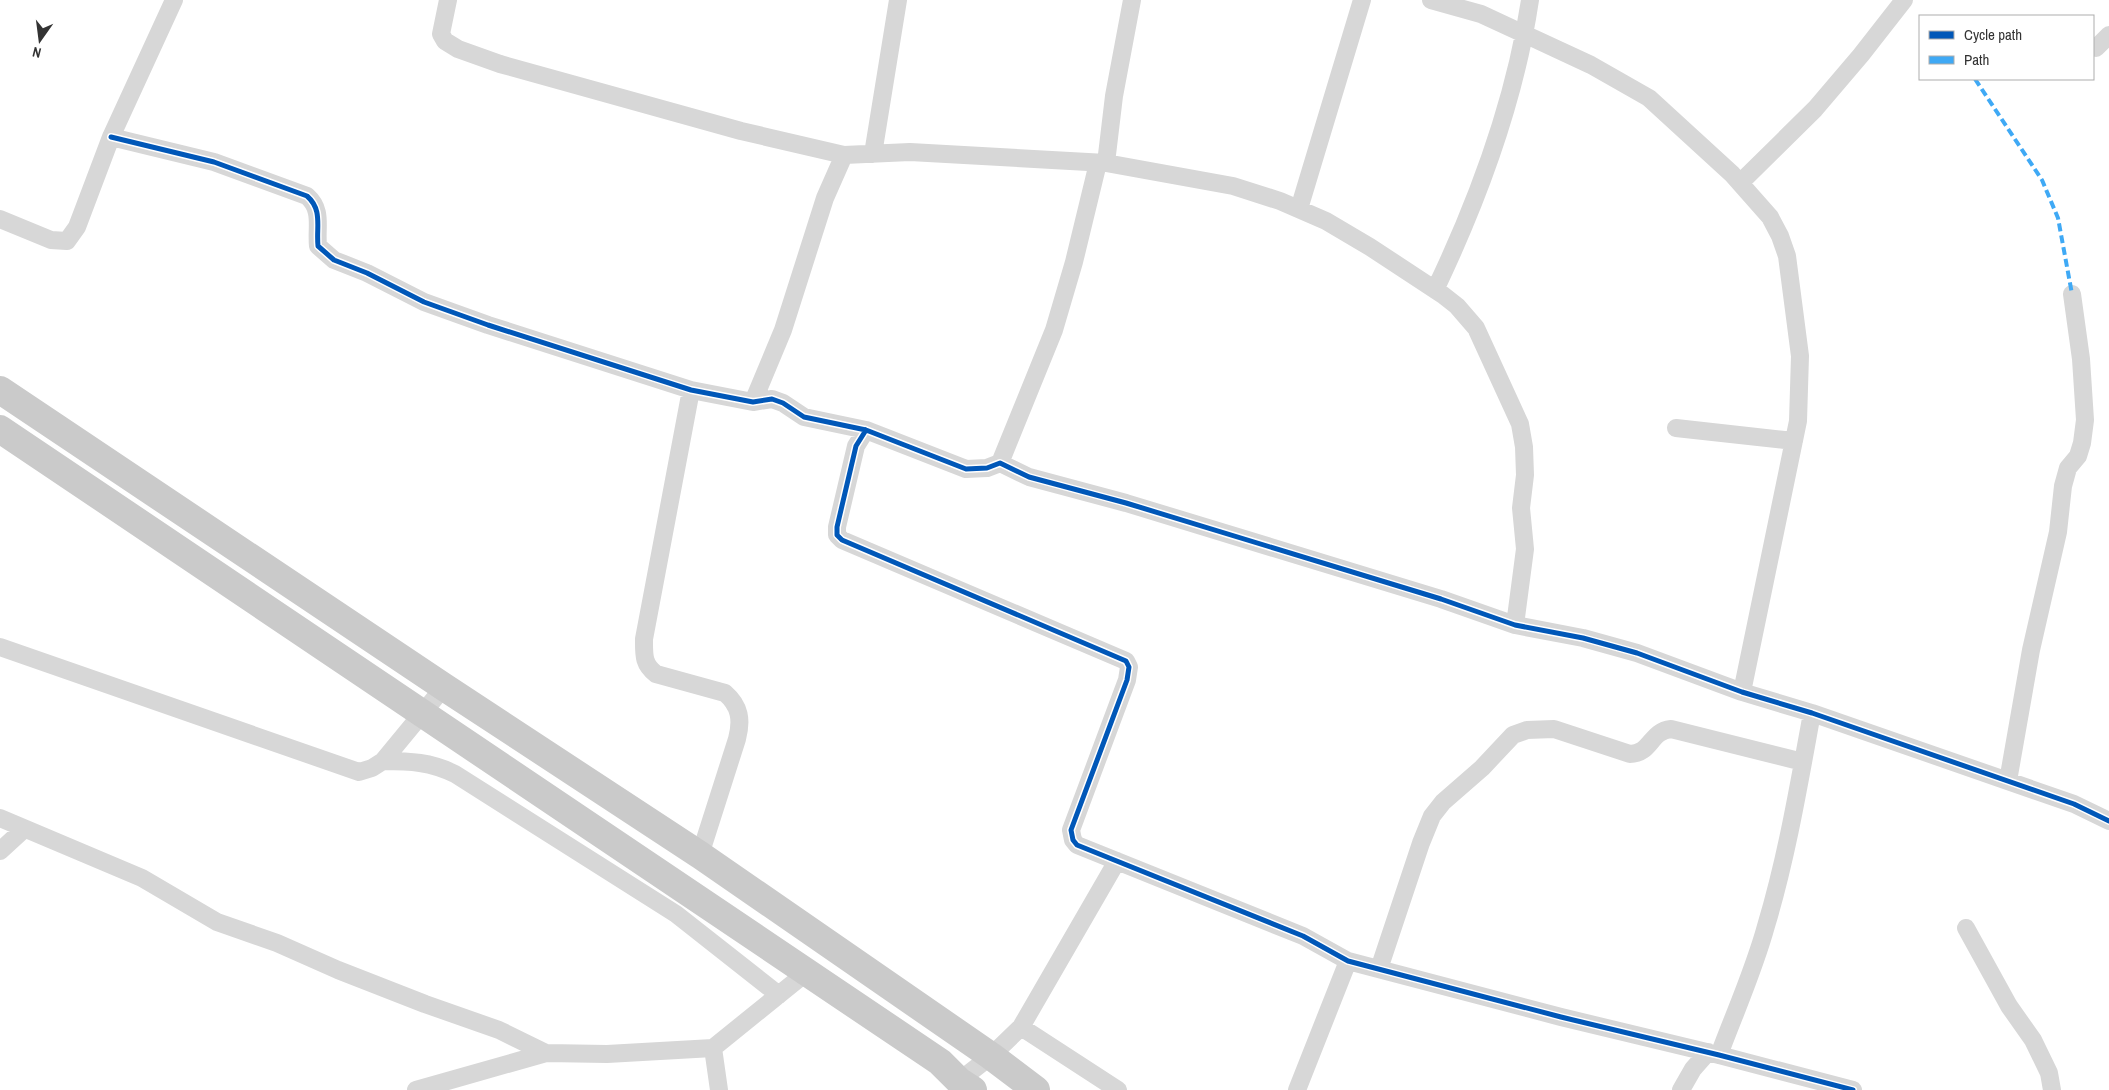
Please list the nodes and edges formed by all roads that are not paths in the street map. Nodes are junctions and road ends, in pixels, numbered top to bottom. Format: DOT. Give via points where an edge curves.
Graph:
graph roads {
  1 [pos="174,0"];
  2 [pos="448,0"];
  3 [pos="898,0"];
  4 [pos="1132,0"];
  5 [pos="1362,0"];
  6 [pos="1431,0"];
  7 [pos="1530,0"];
  8 [pos="1904,0"];
  9 [pos="1524,34"];
  10 [pos="2109,35"];
  11 [pos="2096,48"];
  12 [pos="111,137"];
  13 [pos="844,154"];
  14 [pos="873,154"];
  15 [pos="1102,163"];
  16 [pos="1740,183"];
  17 [pos="1299,209"];
  18 [pos="0,219"];
  19 [pos="1435,290"];
  20 [pos="2072,294"];
  21 [pos="0,390"];
  22 [pos="691,390"];
  23 [pos="753,402"];
  24 [pos="1676,428"];
  25 [pos="0,429"];
  26 [pos="866,430"];
  27 [pos="1794,441"];
  28 [pos="1000,463"];
  29 [pos="1515,625"];
  30 [pos="0,647"];
  31 [pos="444,687"];
  32 [pos="1742,692"];
  33 [pos="422,713"];
  34 [pos="1812,713"];
  35 [pos="383,761"];
  36 [pos="1803,762"];
  37 [pos="2008,781"];
  38 [pos="0,818"];
  39 [pos="2109,821"];
  40 [pos="24,829"];
  41 [pos="0,851"];
  42 [pos="700,855"];
  43 [pos="1117,861"];
  44 [pos="1966,928"];
  45 [pos="1348,961"];
  46 [pos="1379,969"];
  47 [pos="807,972"];
  48 [pos="779,995"];
  49 [pos="1021,1027"];
  50 [pos="713,1048"];
  51 [pos="546,1053"];
  52 [pos="1713,1053"];
  53 [pos="991,1056"];
  54 [pos="463,1083"];
  55 [pos="966,1085"];
  56 [pos="416,1090"];
  57 [pos="719,1090"];
  58 [pos="1036,1090"];
  59 [pos="1118,1090"];
  60 [pos="1296,1090"];
  61 [pos="1681,1090"];
  62 [pos="1853,1090"];
  63 [pos="2052,1090"];
  1 -- 12 [label="street"];
  2 -- 13 [label="street" via="441,34 445,41 458,49 500,64 731,128"];
  3 -- 14 [label="street"];
  4 -- 15 [label="street"];
  5 -- 17 [label="street"];
  6 -- 9 [label="street" via="1481,14"];
  7 -- 9 [label="street"];
  8 -- 16 [label="street" via="1815,109"];
  9 -- 16 [label="street" via="1591,65 1649,98"];
  9 -- 19 [label="street" via="1485,175"];
  10 -- 11 [label="street"];
  12 -- 18 [label="street" via="77,227 67,241 51,240"];
  12 -- 22 [label="street" via="214,162 307,196 315,202 318,210 318,246 322,252 408,295 488,325"];
  13 -- 14 [label="street"];
  13 -- 23 [label="street" via="825,198 783,330"];
  14 -- 15 [label="street" via="910,152"];
  15 -- 17 [label="street" via="1233,186"];
  15 -- 28 [label="street" via="1054,330"];
  16 -- 27 [label="street" via="1770,217 1787,256 1800,356 1798,421"];
  17 -- 19 [label="street" via="1333,225"];
  19 -- 29 [label="street" via="1457,306 1476,328 1520,424 1524,447 1522,508 1525,549"];
  20 -- 37 [label="street" via="2081,359 2082,443 2078,456 2068,468 2063,486 2058,532 2030,650"];
  21 -- 31 [label="main road"];
  22 -- 23 [label="street"];
  22 -- 42 [label="street" via="644,639 644,658 656,674 725,693 739,712 740,728"];
  23 -- 26 [label="street" via="772,399 804,417"];
  24 -- 27 [label="street"];
  25 -- 33 [label="main road"];
  26 -- 28 [label="street" via="966,469 987,468"];
  26 -- 43 [label="street" via="856,446 837,527 837,535 842,540 1126,660 1129,667 1127,680 1072,830 1077,845"];
  27 -- 32 [label="street"];
  28 -- 29 [label="street" via="1015,472 1441,599"];
  29 -- 32 [label="street" via="1583,638 1637,653"];
  30 -- 35 [label="street" via="342,767 359,772"];
  31 -- 33 [label="street"];
  31 -- 42 [label="main road"];
  32 -- 34 [label="street"];
  33 -- 35 [label="street"];
  33 -- 47 [label="main road"];
  34 -- 36 [label="street"];
  34 -- 37 [label="street"];
  35 -- 48 [label="street" via="419,761 455,774 676,914"];
  36 -- 46 [label="street" via="1671,729 1663,730 1638,754 1554,729 1527,730 1513,735 1432,816"];
  36 -- 52 [label="street" via="1786,849 1754,965"];
  37 -- 39 [label="street" via="2074,804"];
  38 -- 40 [label="street"];
  40 -- 41 [label="street"];
  40 -- 51 [label="street" via="142,878 217,922 499,1030"];
  42 -- 53 [label="main road"];
  43 -- 45 [label="street" via="1303,936"];
  43 -- 49 [label="street"];
  44 -- 63 [label="street" via="2009,1006 2034,1040 2049,1073"];
  45 -- 46 [label="street"];
  45 -- 60 [label="street"];
  46 -- 52 [label="street"];
  47 -- 48 [label="street"];
  47 -- 55 [label="main road" via="940,1062"];
  48 -- 50 [label="street"];
  49 -- 53 [label="street"];
  49 -- 59 [label="street"];
  50 -- 51 [label="street" via="607,1054"];
  50 -- 57 [label="street"];
  51 -- 54 [label="street"];
  52 -- 61 [label="street" via="1693,1069"];
  52 -- 62 [label="street"];
  53 -- 55 [label="street"];
  53 -- 58 [label="main road"];
  54 -- 56 [label="street"];
}
